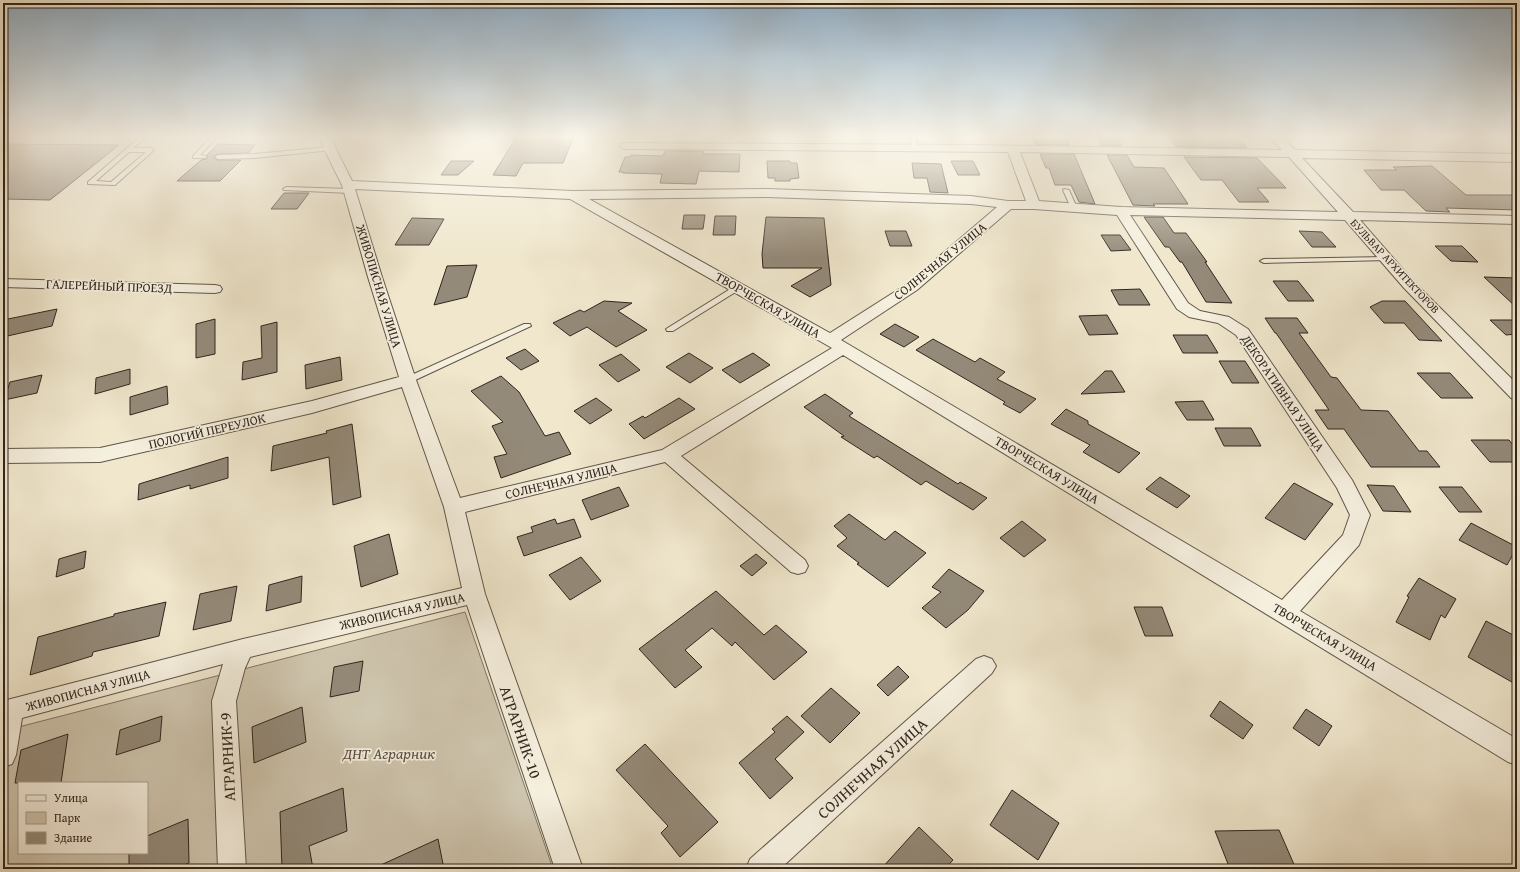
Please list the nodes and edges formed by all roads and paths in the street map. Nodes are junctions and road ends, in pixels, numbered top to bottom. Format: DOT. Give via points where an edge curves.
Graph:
graph roads {
  1 [pos="98,177"];
  2 [pos="121,177"];
  3 [pos="344,177"];
  4 [pos="1024,177"];
  5 [pos="1313,177"];
  6 [pos="349,188"];
  7 [pos="286,189"];
  8 [pos="1066,190"];
  9 [pos="573,195"];
  10 [pos="1008,205"];
  11 [pos="1034,205"];
  12 [pos="1074,208"];
  13 [pos="1121,211"];
  14 [pos="1349,216"];
  15 [pos="1517,220"];
  16 [pos="1387,259"];
  17 [pos="1264,261"];
  18 [pos="3,283"];
  19 [pos="738,288"];
  20 [pos="215,289"];
  21 [pos="527,326"];
  22 [pos="670,329"];
  23 [pos="837,344"];
  24 [pos="408,380"];
  25 [pos="1517,394"];
  26 [pos="668,455"];
  27 [pos="3,456"];
  28 [pos="454,507"];
  29 [pos="798,566"];
  30 [pos="474,594"];
  31 [pos="1284,613"];
  32 [pos="243,649"];
  33 [pos="984,666"];
  34 [pos="7,711"];
  35 [pos="1517,753"];
  36 [pos="3,755"];
  37 [pos="232,869"];
  38 [pos="569,869"];
  39 [pos="760,869"];
  1 -- 2 [label="lane" via="90,184 113,184"];
  3 -- 6 [label="street, ЖИВОПИСНАЯ УЛИЦА"];
  4 -- 11 [label="street"];
  5 -- 14 [label="street, БУЛЬВАР АРХИТЕКТОРОВ"];
  6 -- 7 [label="lane"];
  6 -- 9 [label="street"];
  6 -- 24 [label="street, ЖИВОПИСНАЯ УЛИЦА"];
  8 -- 12 [label="lane"];
  9 -- 10 [label="street" via="767,193 971,200"];
  9 -- 19 [label="street, ТВОРЧЕСКАЯ УЛИЦА"];
  10 -- 11 [label="street"];
  10 -- 23 [label="street, СОЛНЕЧНАЯ УЛИЦА" via="912,287"];
  11 -- 12 [label="street"];
  12 -- 13 [label="street"];
  13 -- 14 [label="street"];
  13 -- 31 [label="street, ДЕКОРАТИВНАЯ УЛИЦА" via="1182,306 1200,316 1218,318 1242,332 1345,485 1360,515 1352,539"];
  14 -- 15 [label="street"];
  14 -- 16 [label="street, БУЛЬВАР АРХИТЕКТОРОВ"];
  16 -- 17 [label="lane"];
  16 -- 25 [label="street, БУЛЬВАР АРХИТЕКТОРОВ"];
  18 -- 20 [label="street, ГАЛЕРЕЙНЫЙ ПРОЕЗД"];
  19 -- 22 [label="lane"];
  19 -- 23 [label="street, ТВОРЧЕСКАЯ УЛИЦА"];
  21 -- 24 [label="lane"];
  23 -- 26 [label="street, СОЛНЕЧНАЯ УЛИЦА"];
  23 -- 31 [label="street, ТВОРЧЕСКАЯ УЛИЦА"];
  24 -- 27 [label="street, ПОЛОГИЙ ПЕРЕУЛОК" via="312,407 100,455"];
  24 -- 28 [label="street, ЖИВОПИСНАЯ УЛИЦА"];
  26 -- 28 [label="street, СОЛНЕЧНАЯ УЛИЦА"];
  26 -- 29 [label="street"];
  28 -- 30 [label="street, ЖИВОПИСНАЯ УЛИЦА"];
  30 -- 32 [label="street, ЖИВОПИСНАЯ УЛИЦА"];
  30 -- 38 [label="street, АГРАРНИК-10"];
  31 -- 35 [label="street, ТВОРЧЕСКАЯ УЛИЦА"];
  32 -- 34 [label="street, ЖИВОПИСНАЯ УЛИЦА"];
  32 -- 37 [label="street, АГРАРНИК-9" via="234,666 224,701"];
  33 -- 39 [label="street, СОЛНЕЧНАЯ УЛИЦА"];
  34 -- 36 [label="street"];
}
